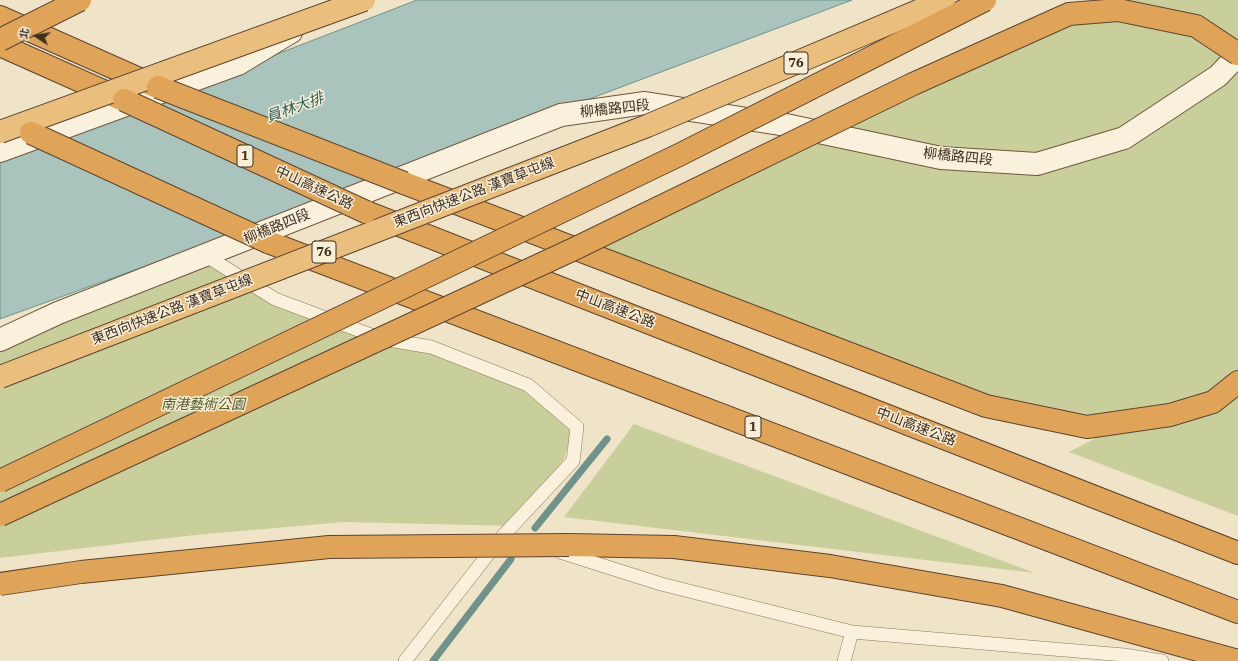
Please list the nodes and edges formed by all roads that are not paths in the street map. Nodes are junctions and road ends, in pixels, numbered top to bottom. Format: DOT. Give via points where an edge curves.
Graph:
graph roads {
  1 [pos="80,0"];
  2 [pos="345,0"];
  3 [pos="364,0"];
  4 [pos="944,0"];
  5 [pos="985,0"];
  6 [pos="0,17"];
  7 [pos="0,40"];
  8 [pos="0,45"];
  9 [pos="1238,54"];
  10 [pos="0,119"];
  11 [pos="0,132"];
  12 [pos="0,151"];
  13 [pos="206,255"];
  14 [pos="0,340"];
  15 [pos="0,377"];
  16 [pos="1238,382"];
  17 [pos="0,481"];
  18 [pos="0,515"];
  19 [pos="500,539"];
  20 [pos="1238,553"];
  21 [pos="0,584"];
  22 [pos="1238,612"];
  23 [pos="852,632"];
  24 [pos="405,661"];
  25 [pos="844,661"];
  26 [pos="1162,661"];
  27 [pos="1238,661"];
  1 -- 7 [label="highway, bridge"];
  2 -- 12 [label="main road" via="238,64"];
  3 -- 11 [label="highway, bridge"];
  4 -- 15 [label="highway, 東西向快速公路 漢寶草屯線 / 76, bridge" via="647,126"];
  5 -- 17 [label="highway, bridge" via="672,158"];
  6 -- 16 [label="highway, bridge" via="158,87 986,406 1087,427 1170,415 1192,409 1214,402"];
  8 -- 20 [label="highway, 中山高速公路 / 1, bridge" via="366,212"];
  9 -- 13 [label="main road, 柳橋路四段" via="1218,76 1124,138 1037,164 941,158 786,125 645,103 562,115"];
  9 -- 18 [label="highway, bridge" via="1196,26 1118,10 1069,14 913,84 567,252"];
  10 -- 22 [label="highway, 1, bridge" via="268,242"];
  13 -- 14 [label="main road, 柳橋路四段" via="58,313"];
  13 -- 19 [label="lane" via="275,299 382,339 431,347 528,385 577,427 574,461"];
  19 -- 23 [label="lane" via="571,554 661,584"];
  19 -- 24 [label="lane"];
  21 -- 27 [label="highway, bridge" via="81,572 329,547 674,547 830,566 1002,596"];
  23 -- 25 [label="lane"];
  23 -- 26 [label="lane" via="1124,655"];
}
